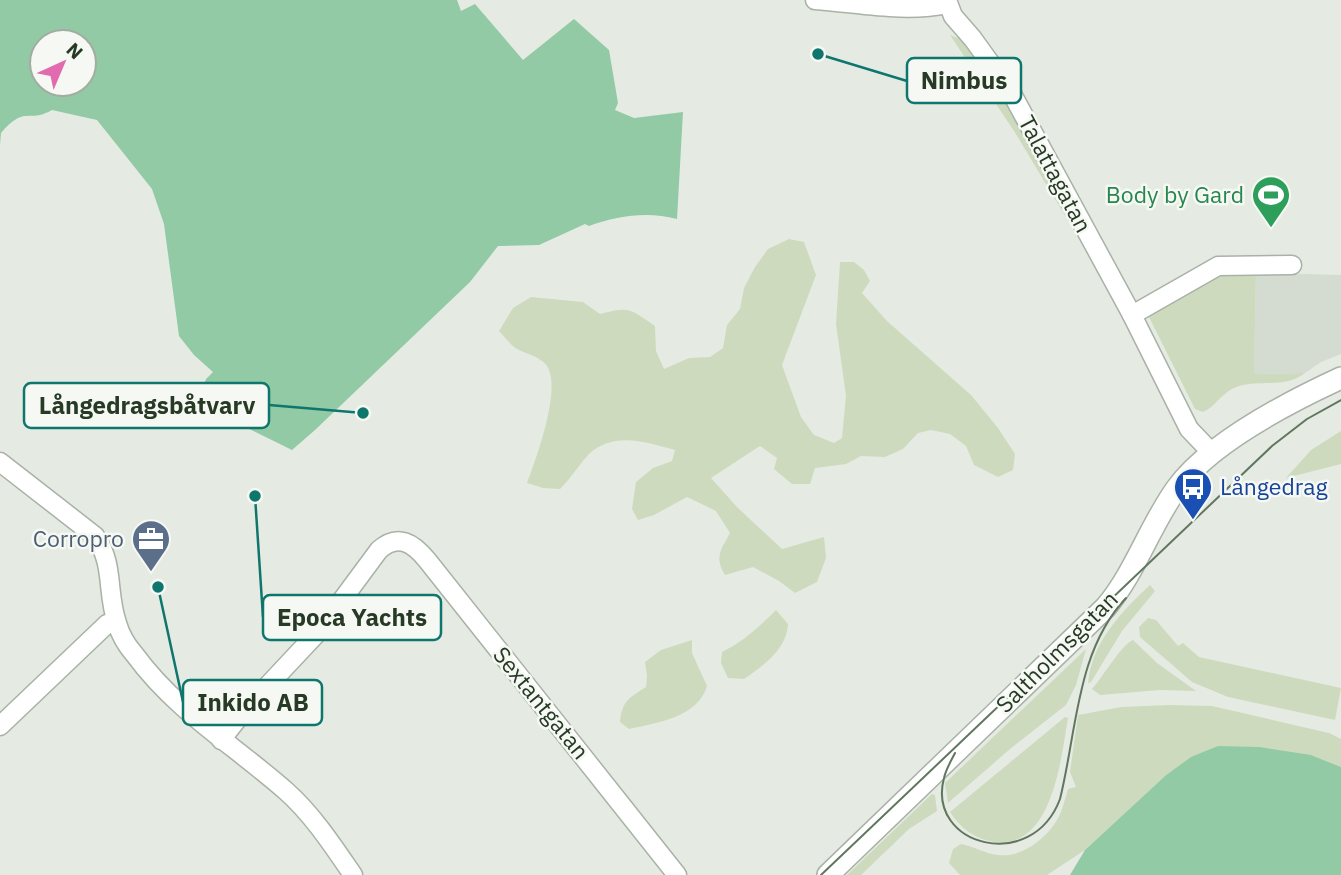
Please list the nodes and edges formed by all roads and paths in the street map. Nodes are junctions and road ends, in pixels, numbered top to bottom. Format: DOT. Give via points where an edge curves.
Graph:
graph roads {
  1 [pos="815,0"];
  2 [pos="947,2"];
  3 [pos="1292,265"];
  4 [pos="1132,315"];
  5 [pos="1341,378"];
  6 [pos="1212,453"];
  7 [pos="0,463"];
  8 [pos="116,621"];
  9 [pos="0,726"];
  10 [pos="221,740"];
  11 [pos="353,875"];
  12 [pos="677,875"];
  13 [pos="828,875"];
  1 -- 2 [label="street, Talattagatan" via="933,7"];
  2 -- 4 [label="street, Talattagatan" via="1011,92"];
  3 -- 4 [label="street" via="1218,266"];
  4 -- 6 [label="street, Talattagatan" via="1189,429"];
  5 -- 6 [label="street, Saltholmsgatan"];
  6 -- 13 [label="street, Saltholmsgatan" via="1178,487 1106,607"];
  7 -- 8 [label="street" via="94,536 104,549"];
  8 -- 9 [label="street" via="107,624"];
  8 -- 10 [label="street" via="148,672"];
  10 -- 11 [label="street" via="300,805"];
  10 -- 12 [label="street, Sextantgatan" via="319,631 379,550 398,540 413,545 427,560"];
}
